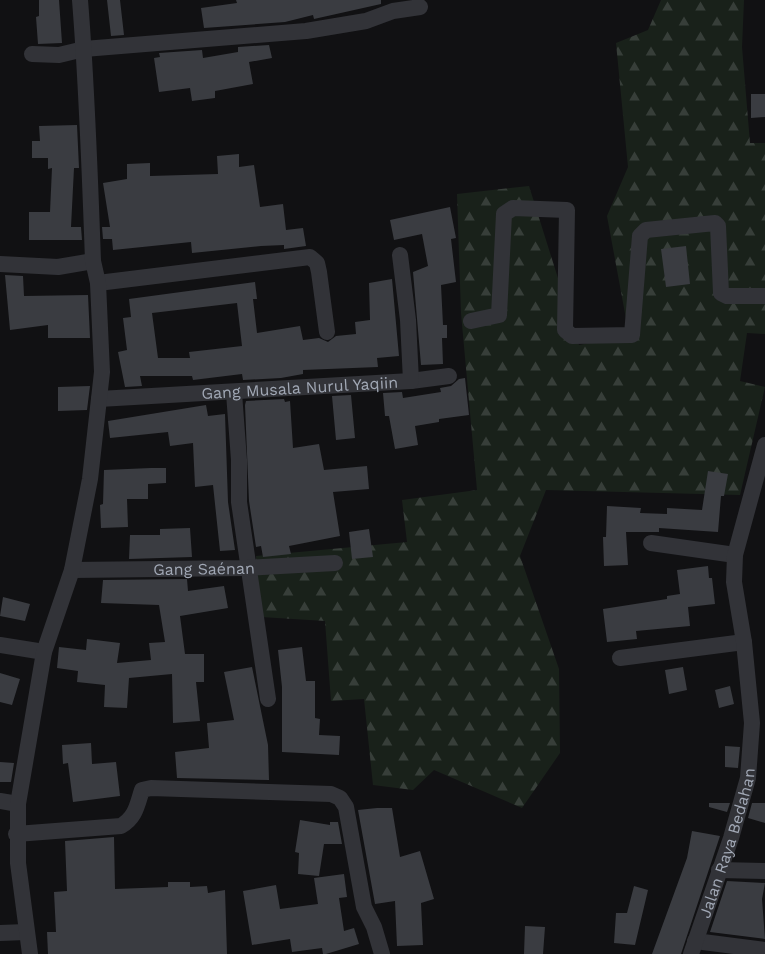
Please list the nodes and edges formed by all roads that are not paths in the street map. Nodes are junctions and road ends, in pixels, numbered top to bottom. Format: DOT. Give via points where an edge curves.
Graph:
graph roads {
  1 [pos="80,0"];
  2 [pos="420,7"];
  3 [pos="84,49"];
  4 [pos="32,54"];
  5 [pos="400,255"];
  6 [pos="93,261"];
  7 [pos="0,264"];
  8 [pos="98,283"];
  9 [pos="765,296"];
  10 [pos="471,321"];
  11 [pos="327,332"];
  12 [pos="449,376"];
  13 [pos="411,381"];
  14 [pos="234,393"];
  15 [pos="99,399"];
  16 [pos="765,445"];
  17 [pos="762,465"];
  18 [pos="651,543"];
  19 [pos="735,555"];
  20 [pos="335,562"];
  21 [pos="247,568"];
  22 [pos="72,570"];
  23 [pos="744,642"];
  24 [pos="0,647"];
  25 [pos="44,652"];
  26 [pos="620,658"];
  27 [pos="268,699"];
  28 [pos="0,801"];
  29 [pos="18,804"];
  30 [pos="16,834"];
  31 [pos="719,870"];
  32 [pos="765,872"];
  33 [pos="26,932"];
  34 [pos="0,933"];
  35 [pos="693,947"];
  36 [pos="765,950"];
  37 [pos="30,954"];
  38 [pos="382,954"];
  1 -- 3 [label="street"];
  2 -- 3 [label="street" via="306,31"];
  3 -- 4 [label="street" via="59,55"];
  3 -- 6 [label="street"];
  5 -- 13 [label="street, Gang Musala Nurul Yaqiin"];
  6 -- 7 [label="street" via="58,267"];
  6 -- 8 [label="street"];
  8 -- 11 [label="street" via="310,257 317,262"];
  8 -- 15 [label="street" via="102,372"];
  9 -- 10 [label="street" via="721,293 715,223 646,230 640,236 632,335 572,336 565,330 567,210 513,208 504,214 499,315"];
  12 -- 13 [label="street"];
  13 -- 14 [label="street, Gang Musala Nurul Yaqiin"];
  14 -- 15 [label="street, Gang Musala Nurul Yaqiin"];
  14 -- 21 [label="street" via="239,502"];
  15 -- 22 [label="street" via="90,479"];
  16 -- 17 [label="street, Jalan Raya Bedahan"];
  17 -- 19 [label="street, Jalan Raya Bedahan"];
  18 -- 19 [label="street"];
  19 -- 23 [label="street, Jalan Raya Bedahan" via="734,582"];
  20 -- 21 [label="street, Gang Saénan"];
  21 -- 22 [label="street, Gang Saénan"];
  21 -- 27 [label="street"];
  22 -- 25 [label="street"];
  23 -- 26 [label="street"];
  23 -- 31 [label="street, Jalan Raya Bedahan" via="752,750 740,808"];
  24 -- 25 [label="street"];
  25 -- 29 [label="street"];
  28 -- 29 [label="street"];
  29 -- 30 [label="street"];
  30 -- 33 [label="street"];
  30 -- 38 [label="street" via="121,826 130,821 142,790 151,788 331,794 346,807 364,907"];
  31 -- 32 [label="street"];
  31 -- 35 [label="street, Jalan Raya Bedahan"];
  33 -- 34 [label="street"];
  33 -- 37 [label="street"];
  35 -- 36 [label="street"];
}
